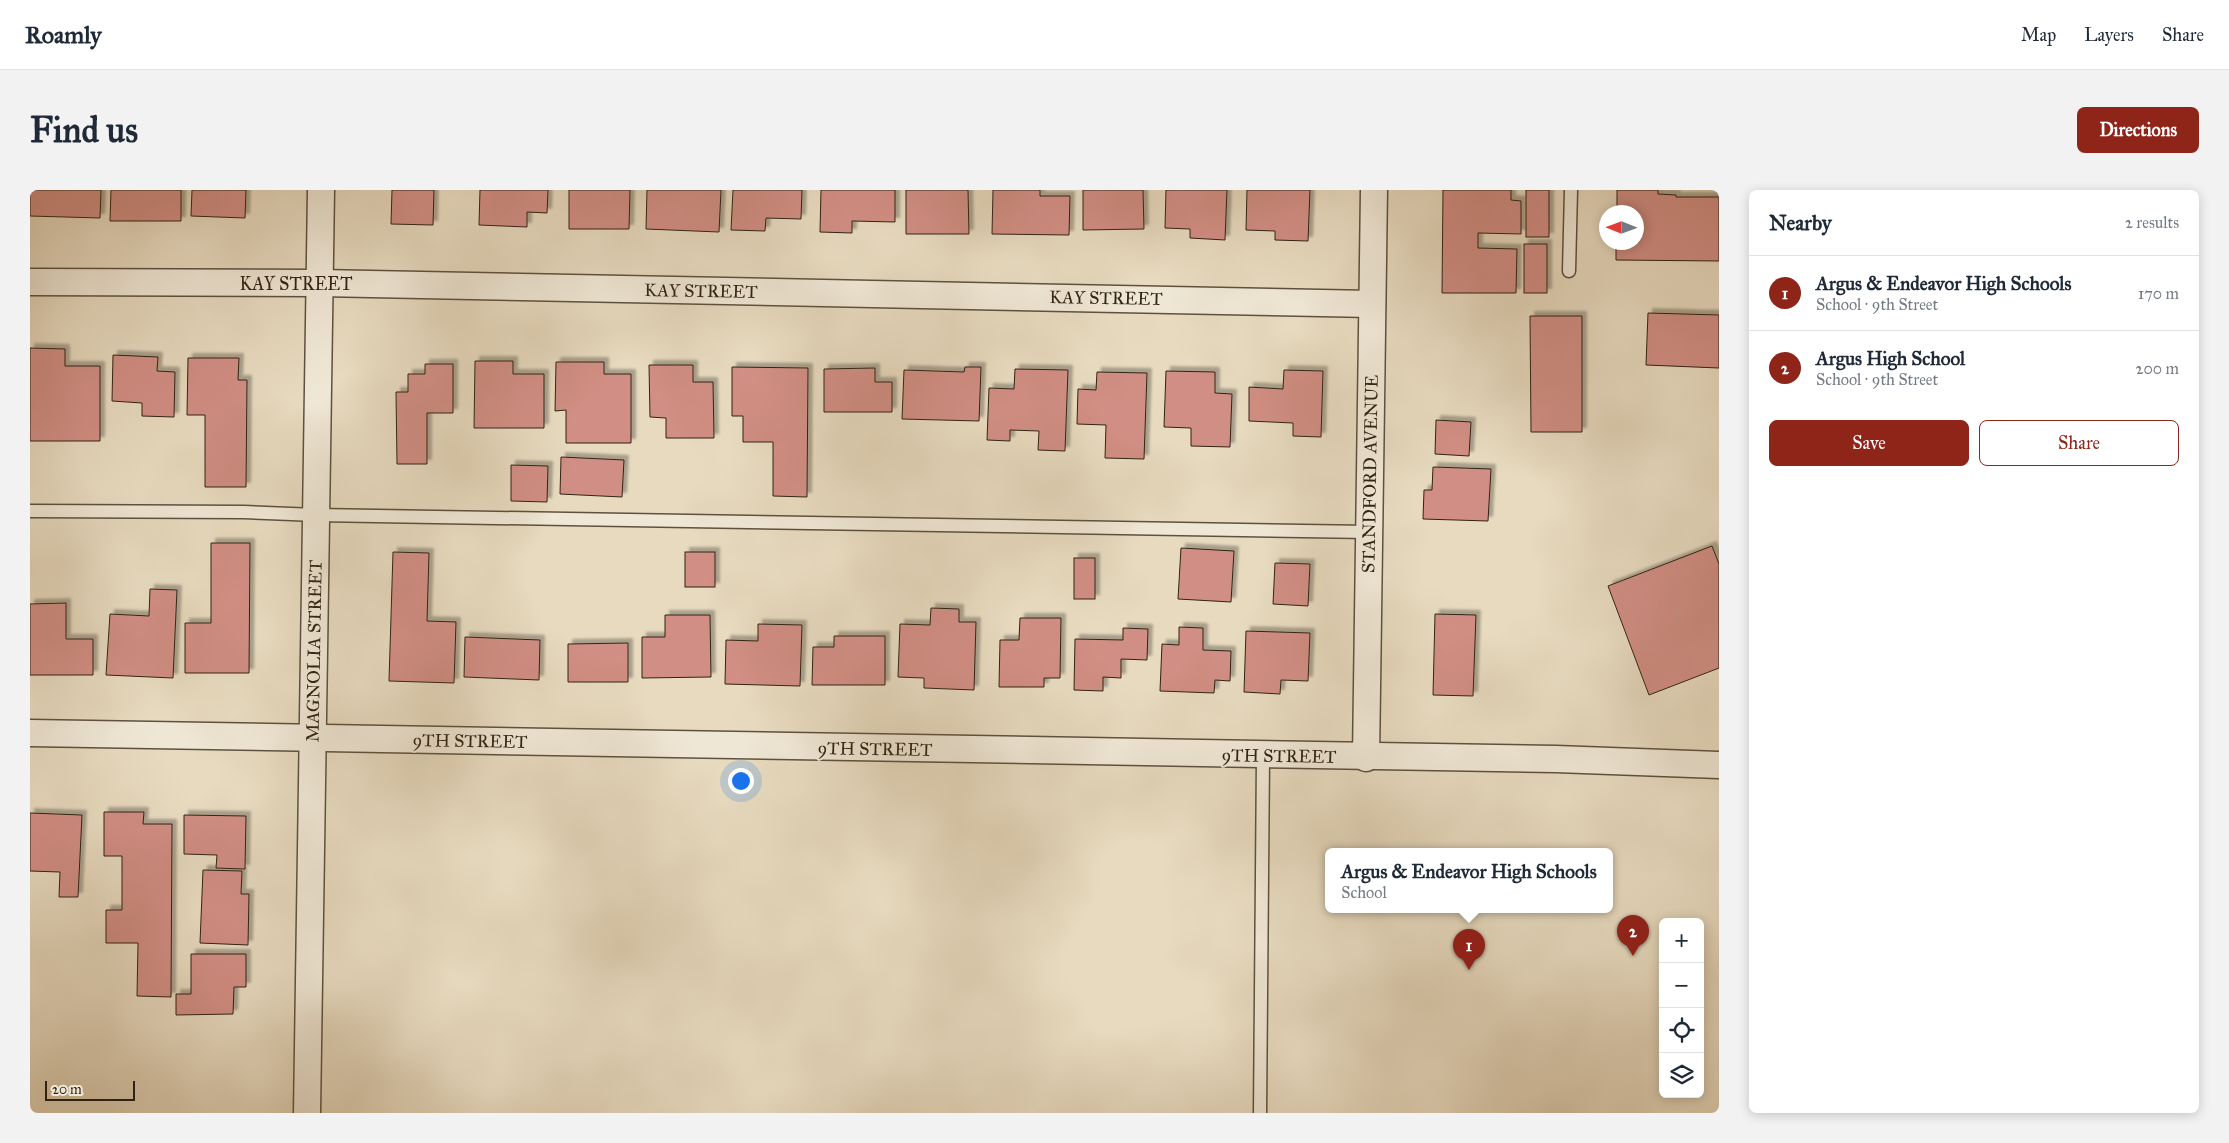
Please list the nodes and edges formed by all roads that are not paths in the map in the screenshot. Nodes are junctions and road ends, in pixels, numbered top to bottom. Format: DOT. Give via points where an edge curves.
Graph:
graph roads {
  1 [pos="321,190"];
  2 [pos="1374,190"];
  3 [pos="1571,190"];
  4 [pos="1569,271"];
  5 [pos="30,282"];
  6 [pos="320,283"];
  7 [pos="1372,304"];
  8 [pos="30,511"];
  9 [pos="316,515"];
  10 [pos="1369,532"];
  11 [pos="30,733"];
  12 [pos="313,738"];
  13 [pos="1263,756"];
  14 [pos="1366,758"];
  15 [pos="1719,765"];
  16 [pos="307,1113"];
  17 [pos="1260,1113"];
  1 -- 6 [label="street, MAGNOLIA STREET"];
  2 -- 7 [label="street, STANDFORD AVENUE"];
  3 -- 4 [label="lane"];
  5 -- 6 [label="street, KAY STREET"];
  6 -- 7 [label="street, KAY STREET"];
  6 -- 9 [label="street, MAGNOLIA STREET"];
  7 -- 10 [label="street, STANDFORD AVENUE"];
  8 -- 9 [label="lane"];
  9 -- 10 [label="lane"];
  9 -- 12 [label="street, MAGNOLIA STREET"];
  10 -- 14 [label="street, STANDFORD AVENUE"];
  11 -- 12 [label="street, 9TH STREET"];
  12 -- 13 [label="street, 9TH STREET"];
  12 -- 16 [label="street, MAGNOLIA STREET"];
  13 -- 14 [label="street, 9TH STREET"];
  13 -- 17 [label="lane"];
  14 -- 15 [label="street, 9TH STREET" via="1556,759"];
}
